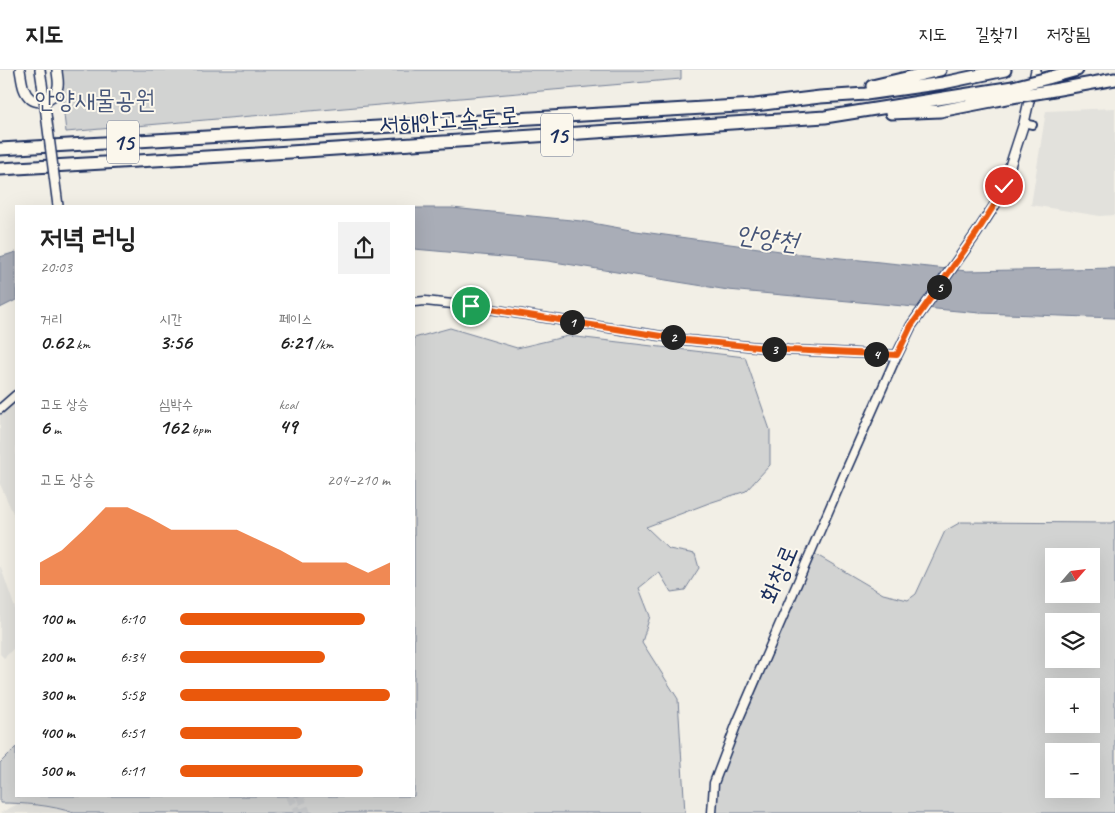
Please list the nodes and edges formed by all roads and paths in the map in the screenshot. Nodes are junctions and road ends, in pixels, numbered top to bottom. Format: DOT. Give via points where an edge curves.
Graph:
graph roads {
  1 [pos="20,70"];
  2 [pos="40,70"];
  3 [pos="57,70"];
  4 [pos="940,70"];
  5 [pos="1005,70"];
  6 [pos="1036,70"];
  7 [pos="1077,70"];
  8 [pos="1115,79"];
  9 [pos="1012,92"];
  10 [pos="820,97"];
  11 [pos="1024,123"];
  12 [pos="1034,125"];
  13 [pos="0,149"];
  14 [pos="0,169"];
  15 [pos="58,205"];
  16 [pos="415,302"];
  17 [pos="897,355"];
  18 [pos="15,396"];
  19 [pos="0,410"];
  20 [pos="712,813"];
  1 -- 3 [label="main road" via="27,94 38,102 48,100 57,91"];
  2 -- 15 [label="main road, bridge"];
  4 -- 10 [label="highway"];
  5 -- 10 [label="highway, 서해안고속도로 / 15" via="942,83"];
  6 -- 11 [label="main road"];
  7 -- 9 [label="highway, 서해안고속도로 / 15, bridge"];
  8 -- 9 [label="highway, bridge" via="1048,91"];
  9 -- 14 [label="highway, 서해안고속도로 / 15" via="824,117"];
  10 -- 13 [label="highway, 서해안고속도로 / 15" via="755,105"];
  11 -- 12 [label="street"];
  11 -- 17 [label="main road" via="1000,196 911,326"];
  16 -- 17 [label="street" via="471,306 686,340 788,350"];
  17 -- 20 [label="street, 화창로" via="737,723 714,783"];
  18 -- 19 [label="street"];
}
